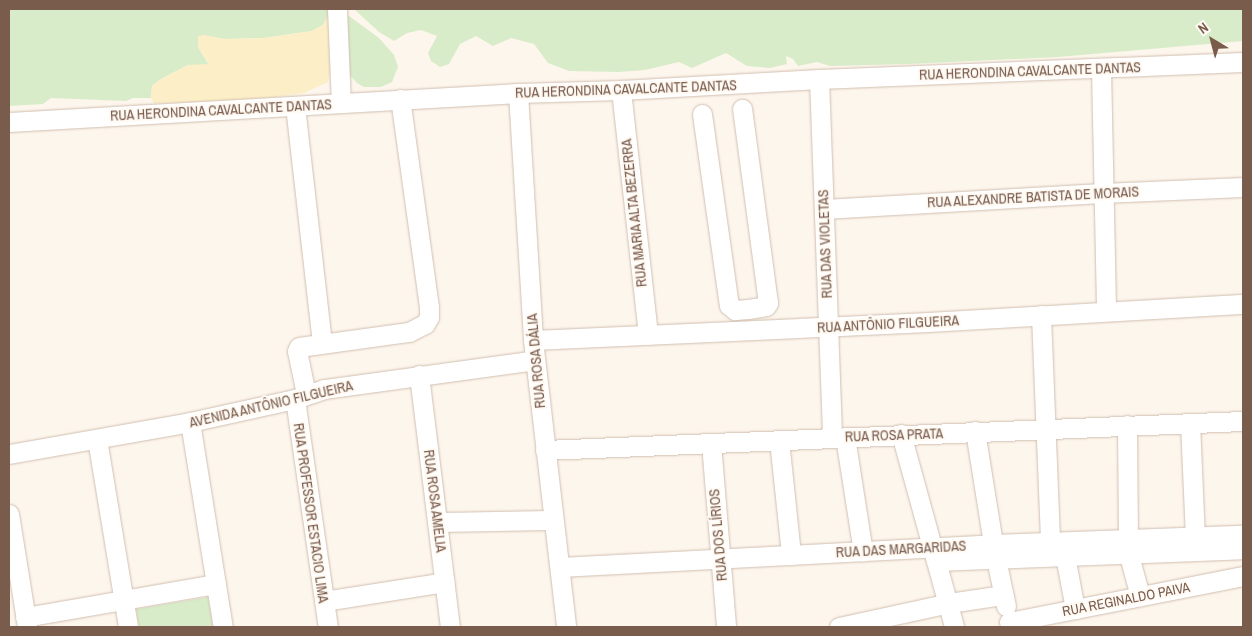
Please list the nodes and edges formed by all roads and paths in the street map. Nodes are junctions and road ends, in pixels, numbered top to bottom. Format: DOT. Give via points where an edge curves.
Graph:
graph roads {
  1 [pos="337,9"];
  2 [pos="1243,62"];
  3 [pos="1101,68"];
  4 [pos="820,80"];
  5 [pos="621,90"];
  6 [pos="518,93"];
  7 [pos="400,100"];
  8 [pos="341,103"];
  9 [pos="295,106"];
  10 [pos="742,109"];
  11 [pos="702,114"];
  12 [pos="9,122"];
  13 [pos="1243,187"];
  14 [pos="1102,193"];
  15 [pos="824,209"];
  16 [pos="1243,304"];
  17 [pos="748,309"];
  18 [pos="1106,311"];
  19 [pos="1041,315"];
  20 [pos="827,327"];
  21 [pos="752,330"];
  22 [pos="648,335"];
  23 [pos="533,340"];
  24 [pos="322,342"];
  25 [pos="535,360"];
  26 [pos="419,375"];
  27 [pos="300,396"];
  28 [pos="1243,420"];
  29 [pos="190,422"];
  30 [pos="1190,423"];
  31 [pos="1127,425"];
  32 [pos="1046,429"];
  33 [pos="975,431"];
  34 [pos="901,434"];
  35 [pos="839,437"];
  36 [pos="97,438"];
  37 [pos="780,440"];
  38 [pos="711,443"];
  39 [pos="545,450"];
  40 [pos="9,454"];
  41 [pos="9,514"];
  42 [pos="553,520"];
  43 [pos="437,522"];
  44 [pos="1243,535"];
  45 [pos="1195,536"];
  46 [pos="1050,542"];
  47 [pos="1128,545"];
  48 [pos="1243,549"];
  49 [pos="863,552"];
  50 [pos="995,552"];
  51 [pos="934,554"];
  52 [pos="791,555"];
  53 [pos="1065,556"];
  54 [pos="720,558"];
  55 [pos="560,568"];
  56 [pos="1243,576"];
  57 [pos="445,582"];
  58 [pos="216,584"];
  59 [pos="1003,595"];
  60 [pos="1140,596"];
  61 [pos="124,600"];
  62 [pos="324,601"];
  63 [pos="949,603"];
  64 [pos="1075,609"];
  65 [pos="26,622"];
  66 [pos="1010,624"];
  67 [pos="128,627"];
  68 [pos="224,627"];
  69 [pos="328,627"];
  70 [pos="450,627"];
  71 [pos="566,627"];
  72 [pos="726,627"];
  73 [pos="839,627"];
  74 [pos="954,627"];
  1 -- 8 [label="street"];
  2 -- 3 [label="street, RUA HERONDINA CAVALCANTE DANTAS"];
  3 -- 4 [label="street, RUA HERONDINA CAVALCANTE DANTAS"];
  3 -- 14 [label="street"];
  4 -- 5 [label="street, RUA HERONDINA CAVALCANTE DANTAS"];
  4 -- 15 [label="street, RUA DAS VIOLETAS"];
  5 -- 6 [label="street, RUA HERONDINA CAVALCANTE DANTAS"];
  5 -- 22 [label="street, RUA MARIA ALTA BEZERRA"];
  6 -- 7 [label="street, RUA HERONDINA CAVALCANTE DANTAS"];
  6 -- 23 [label="street, RUA ROSA DÁLIA"];
  7 -- 8 [label="street, RUA HERONDINA CAVALCANTE DANTAS"];
  7 -- 24 [label="street" via="429,307 425,324 409,332"];
  8 -- 9 [label="street, RUA HERONDINA CAVALCANTE DANTAS"];
  9 -- 12 [label="street, RUA HERONDINA CAVALCANTE DANTAS"];
  9 -- 24 [label="street"];
  10 -- 17 [label="street" via="768,303"];
  11 -- 17 [label="street" via="729,305 735,310"];
  13 -- 14 [label="street, RUA ALEXANDRE BATISTA DE MORAIS"];
  14 -- 15 [label="street, RUA ALEXANDRE BATISTA DE MORAIS"];
  14 -- 18 [label="street"];
  15 -- 20 [label="street, RUA DAS VIOLETAS"];
  16 -- 18 [label="street, RUA ANTÔNIO FILGUEIRA"];
  17 -- 21 [label="street"];
  18 -- 19 [label="street, RUA ANTÔNIO FILGUEIRA"];
  19 -- 20 [label="street, RUA ANTÔNIO FILGUEIRA"];
  19 -- 32 [label="street"];
  20 -- 21 [label="street, RUA ANTÔNIO FILGUEIRA"];
  20 -- 35 [label="street, RUA DAS VIOLETAS"];
  21 -- 22 [label="street, RUA ANTÔNIO FILGUEIRA"];
  22 -- 23 [label="street, RUA ANTÔNIO FILGUEIRA"];
  23 -- 25 [label="street, RUA ROSA DÁLIA"];
  24 -- 27 [label="street, RUA PROFESSOR ESTACIO LIMA" via="297,348"];
  25 -- 26 [label="street, AVENIDA ANTÔNIO FILGUEIRA"];
  25 -- 39 [label="street, RUA ROSA DÁLIA"];
  26 -- 27 [label="street, AVENIDA ANTÔNIO FILGUEIRA"];
  26 -- 43 [label="street, RUA ROSA AMELIA"];
  27 -- 29 [label="street, AVENIDA ANTÔNIO FILGUEIRA"];
  27 -- 62 [label="street, RUA PROFESSOR ESTACIO LIMA"];
  28 -- 30 [label="street, RUA ROSA PRATA"];
  29 -- 36 [label="street, AVENIDA ANTÔNIO FILGUEIRA"];
  29 -- 58 [label="street"];
  30 -- 31 [label="street, RUA ROSA PRATA"];
  30 -- 45 [label="street"];
  31 -- 32 [label="street, RUA ROSA PRATA"];
  31 -- 47 [label="street"];
  32 -- 33 [label="street, RUA ROSA PRATA"];
  32 -- 46 [label="street"];
  33 -- 34 [label="street, RUA ROSA PRATA"];
  33 -- 50 [label="street"];
  34 -- 35 [label="street, RUA ROSA PRATA"];
  34 -- 51 [label="street"];
  35 -- 37 [label="street, RUA ROSA PRATA"];
  35 -- 49 [label="street, RUA DAS VIOLETAS"];
  36 -- 40 [label="street, AVENIDA ANTÔNIO FILGUEIRA"];
  36 -- 61 [label="street"];
  37 -- 38 [label="street, RUA ROSA PRATA"];
  37 -- 52 [label="street"];
  38 -- 39 [label="street, RUA ROSA PRATA"];
  38 -- 54 [label="street, RUA DOS LÍRIOS"];
  39 -- 42 [label="street, RUA ROSA DÁLIA"];
  41 -- 65 [label="street"];
  42 -- 43 [label="street"];
  42 -- 55 [label="street, RUA ROSA DÁLIA"];
  43 -- 57 [label="street, RUA ROSA AMELIA"];
  44 -- 45 [label="street, RUA DAS MARGARIDAS"];
  45 -- 47 [label="street, RUA DAS MARGARIDAS"];
  46 -- 47 [label="street, RUA DAS MARGARIDAS"];
  46 -- 50 [label="street, RUA DAS MARGARIDAS"];
  47 -- 48 [label="street, RUA DAS MARGARIDAS"];
  47 -- 53 [label="street, RUA DAS MARGARIDAS"];
  47 -- 60 [label="street"];
  49 -- 51 [label="street, RUA DAS MARGARIDAS"];
  49 -- 52 [label="street, RUA DAS MARGARIDAS"];
  50 -- 51 [label="street, RUA DAS MARGARIDAS"];
  50 -- 53 [label="street, RUA DAS MARGARIDAS"];
  50 -- 59 [label="street"];
  51 -- 63 [label="street"];
  52 -- 54 [label="street, RUA DAS MARGARIDAS"];
  53 -- 64 [label="street"];
  54 -- 55 [label="street, RUA DAS MARGARIDAS"];
  54 -- 72 [label="street, RUA DOS LÍRIOS"];
  55 -- 71 [label="street, RUA ROSA DÁLIA"];
  56 -- 60 [label="street, RUA REGINALDO PAIVA"];
  57 -- 62 [label="street"];
  57 -- 70 [label="street, RUA ROSA AMELIA"];
  58 -- 61 [label="street"];
  58 -- 68 [label="street"];
  59 -- 63 [label="street"];
  59 -- 66 [label="street"];
  60 -- 64 [label="street, RUA REGINALDO PAIVA"];
  61 -- 65 [label="street"];
  61 -- 67 [label="street"];
  62 -- 69 [label="street, RUA PROFESSOR ESTACIO LIMA"];
  63 -- 73 [label="street"];
  63 -- 74 [label="street"];
  64 -- 66 [label="street, RUA REGINALDO PAIVA"];
}
